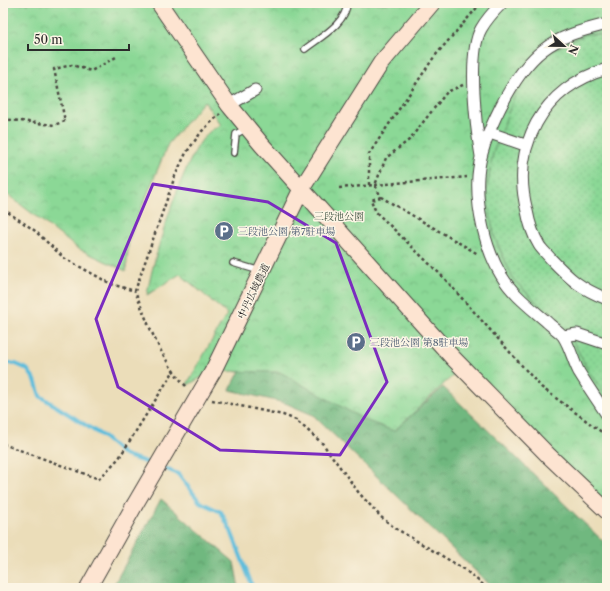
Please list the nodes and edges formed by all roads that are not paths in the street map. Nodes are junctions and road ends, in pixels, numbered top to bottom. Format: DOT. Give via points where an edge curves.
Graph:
graph roads {
  1 [pos="159,3"];
  2 [pos="347,3"];
  3 [pos="432,3"];
  4 [pos="502,3"];
  5 [pos="607,24"];
  6 [pos="305,49"];
  7 [pos="607,69"];
  8 [pos="255,90"];
  9 [pos="229,105"];
  10 [pos="247,128"];
  11 [pos="490,133"];
  12 [pos="526,145"];
  13 [pos="234,153"];
  14 [pos="481,159"];
  15 [pos="302,188"];
  16 [pos="233,263"];
  17 [pos="262,271"];
  18 [pos="607,299"];
  19 [pos="563,336"];
  20 [pos="607,344"];
  21 [pos="607,415"];
  22 [pos="607,511"];
  23 [pos="88,588"];
  1 -- 9 [label="street"];
  2 -- 6 [label="lane" via="347,10 341,20"];
  3 -- 15 [label="street, 中丹広域農道" via="380,63"];
  4 -- 14 [label="street" via="480,30 474,52 475,122"];
  5 -- 11 [label="street" via="562,38 538,54 508,91"];
  7 -- 12 [label="street" via="587,77 557,95 537,122"];
  8 -- 9 [label="street"];
  9 -- 10 [label="street"];
  10 -- 13 [label="lane" via="236,134"];
  10 -- 15 [label="street"];
  11 -- 12 [label="street"];
  11 -- 14 [label="street"];
  12 -- 18 [label="street" via="522,193 539,245 574,283"];
  14 -- 19 [label="street" via="478,177 480,213 495,264 518,297"];
  15 -- 17 [label="street, 中丹広域農道"];
  15 -- 22 [label="street" via="453,358"];
  16 -- 17 [label="lane"];
  17 -- 23 [label="street, 中丹広域農道, bridge" via="213,371"];
  19 -- 20 [label="street" via="577,334"];
  19 -- 21 [label="street" via="580,372"];
}
